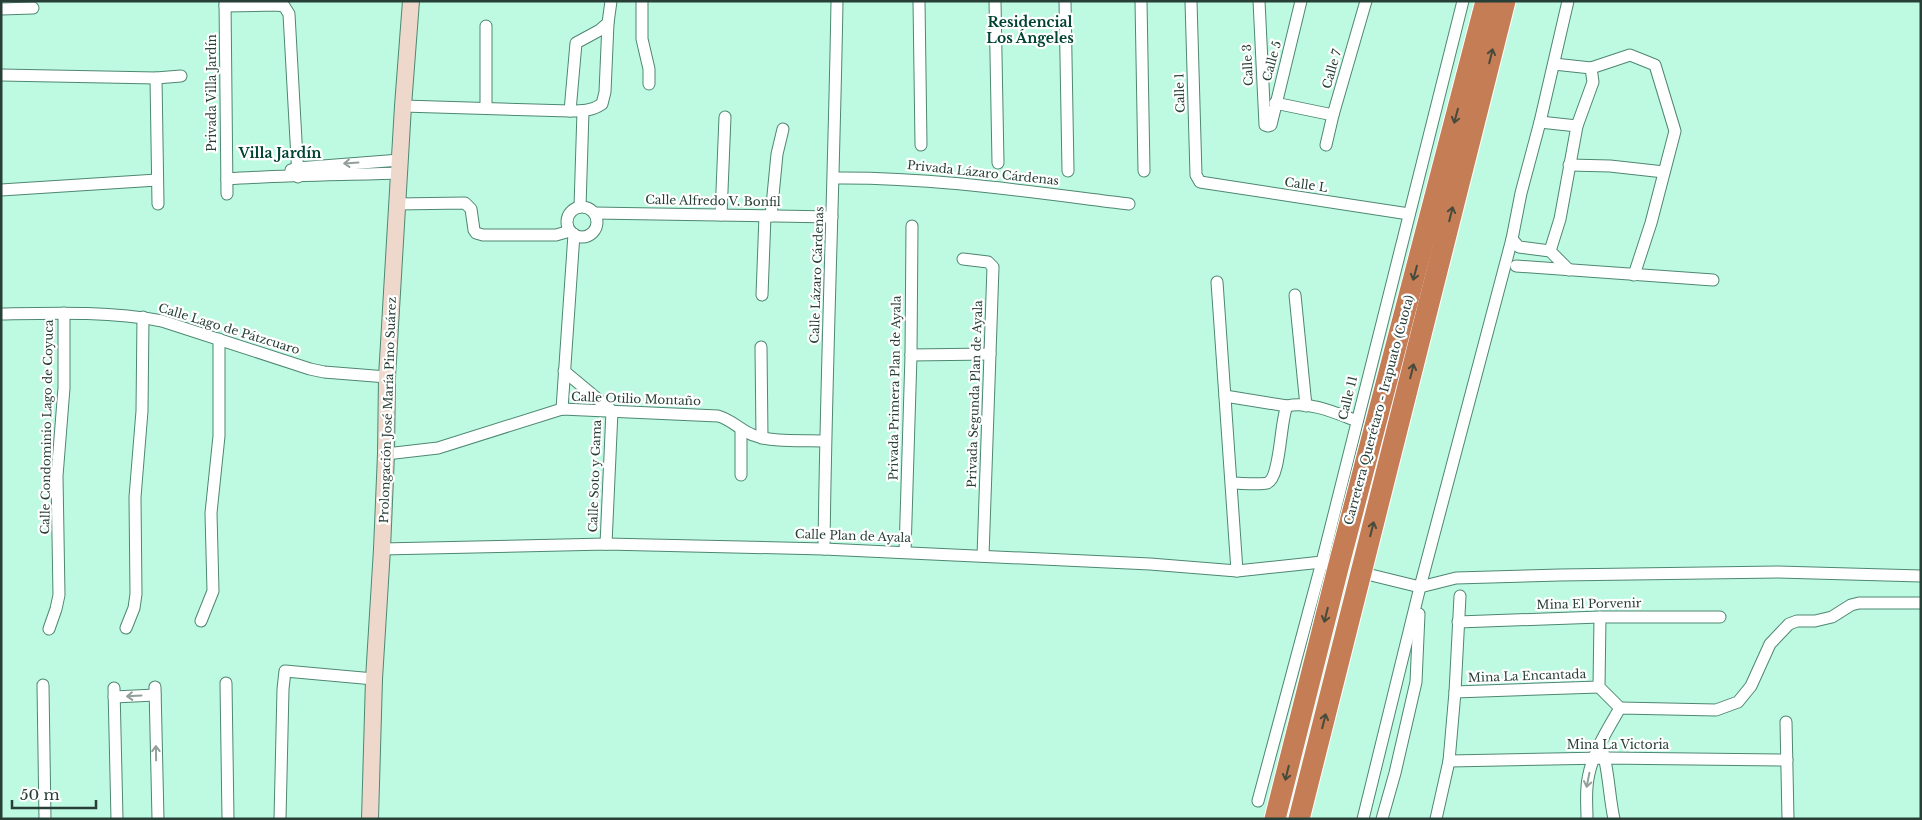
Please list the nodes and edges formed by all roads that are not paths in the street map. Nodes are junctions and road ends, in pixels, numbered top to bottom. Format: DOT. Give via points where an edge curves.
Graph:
graph roads {
  1 [pos="411,1"];
  2 [pos="611,1"];
  3 [pos="642,1"];
  4 [pos="837,1"];
  5 [pos="919,1"];
  6 [pos="995,1"];
  7 [pos="1065,1"];
  8 [pos="1140,1"];
  9 [pos="1190,1"];
  10 [pos="1259,1"];
  11 [pos="1302,1"];
  12 [pos="1366,1"];
  13 [pos="1463,1"];
  14 [pos="1486,1"];
  15 [pos="1504,1"];
  16 [pos="1568,1"];
  17 [pos="226,4"];
  18 [pos="1,8"];
  19 [pos="33,8"];
  20 [pos="608,23"];
  21 [pos="486,26"];
  22 [pos="1554,64"];
  23 [pos="1592,68"];
  24 [pos="1,74"];
  25 [pos="181,76"];
  26 [pos="156,78"];
  27 [pos="649,84"];
  28 [pos="1275,103"];
  29 [pos="403,106"];
  30 [pos="486,107"];
  31 [pos="570,111"];
  32 [pos="583,111"];
  33 [pos="1332,115"];
  34 [pos="725,117"];
  35 [pos="1540,122"];
  36 [pos="1268,126"];
  37 [pos="1577,126"];
  38 [pos="783,129"];
  39 [pos="921,145"];
  40 [pos="1326,145"];
  41 [pos="998,163"];
  42 [pos="1569,165"];
  43 [pos="399,166"];
  44 [pos="1068,171"];
  45 [pos="1144,171"];
  46 [pos="297,172"];
  47 [pos="1664,172"];
  48 [pos="834,178"];
  49 [pos="227,179"];
  50 [pos="158,180"];
  51 [pos="1200,182"];
  52 [pos="1,190"];
  53 [pos="227,194"];
  54 [pos="158,204"];
  55 [pos="398,204"];
  56 [pos="1129,204"];
  57 [pos="580,207"];
  58 [pos="594,213"];
  59 [pos="1409,214"];
  60 [pos="721,215"];
  61 [pos="768,216"];
  62 [pos="832,217"];
  63 [pos="912,226"];
  64 [pos="572,233"];
  65 [pos="1516,243"];
  66 [pos="1550,251"];
  67 [pos="963,259"];
  68 [pos="1516,266"];
  69 [pos="1504,268"];
  70 [pos="1569,270"];
  71 [pos="1634,275"];
  72 [pos="1713,280"];
  73 [pos="1217,282"];
  74 [pos="762,295"];
  75 [pos="1295,295"];
  76 [pos="64,313"];
  77 [pos="1,314"];
  78 [pos="143,318"];
  79 [pos="219,339"];
  80 [pos="761,347"];
  81 [pos="990,354"];
  82 [pos="911,355"];
  83 [pos="564,371"];
  84 [pos="387,377"];
  85 [pos="1225,396"];
  86 [pos="1306,406"];
  87 [pos="562,409"];
  88 [pos="1286,409"];
  89 [pos="612,412"];
  90 [pos="1357,421"];
  91 [pos="740,429"];
  92 [pos="762,438"];
  93 [pos="825,441"];
  94 [pos="386,454"];
  95 [pos="740,475"];
  96 [pos="1232,483"];
  97 [pos="606,544"];
  98 [pos="382,549"];
  99 [pos="824,549"];
  100 [pos="905,552"];
  101 [pos="984,556"];
  102 [pos="1326,564"];
  103 [pos="1237,571"];
  104 [pos="1371,575"];
  105 [pos="1921,576"];
  106 [pos="1420,587"];
  107 [pos="1460,596"];
  108 [pos="1921,603"];
  109 [pos="1600,617"];
  110 [pos="1720,617"];
  111 [pos="202,621"];
  112 [pos="1458,622"];
  113 [pos="126,628"];
  114 [pos="49,629"];
  115 [pos="374,679"];
  116 [pos="226,682"];
  117 [pos="43,686"];
  118 [pos="1599,687"];
  119 [pos="1455,692"];
  120 [pos="1620,708"];
  121 [pos="1786,722"];
  122 [pos="1599,758"];
  123 [pos="1787,760"];
  124 [pos="1449,761"];
  125 [pos="1258,801"];
  126 [pos="45,819"];
  127 [pos="117,819"];
  128 [pos="158,819"];
  129 [pos="228,819"];
  130 [pos="280,819"];
  131 [pos="370,819"];
  132 [pos="1276,819"];
  133 [pos="1299,819"];
  134 [pos="1363,819"];
  135 [pos="1382,819"];
  136 [pos="1436,819"];
  137 [pos="1587,819"];
  138 [pos="1614,819"];
  139 [pos="1788,819"];
  1 -- 29 [label="main road, Prolongación José María Pino Suárez"];
  2 -- 20 [label="street"];
  3 -- 27 [label="street" via="642,39"];
  4 -- 48 [label="street, Calle Lázaro Cárdenas"];
  5 -- 39 [label="street"];
  6 -- 41 [label="street"];
  7 -- 44 [label="street"];
  8 -- 45 [label="street"];
  9 -- 51 [label="street, Calle 1" via="1196,175"];
  10 -- 36 [label="street, Calle 3" via="1265,125"];
  11 -- 28 [label="street, Calle 5"];
  12 -- 33 [label="street, Calle 7"];
  13 -- 59 [label="street, Calle 11"];
  14 -- 132 [label="highway, Carretera Querétaro - Irapuato (Cuota), one-way"];
  133 -- 15 [label="highway, Carretera Querétaro - Irapuato (Cuota), one-way"];
  16 -- 22 [label="street"];
  17 -- 46 [label="street, Privada Villa Jardín" via="284,6 289,14"];
  17 -- 49 [label="street, Privada Villa Jardín"];
  18 -- 19 [label="street"];
  20 -- 31 [label="street" via="576,43"];
  20 -- 32 [label="street" via="602,104"];
  21 -- 30 [label="street"];
  22 -- 23 [label="street"];
  22 -- 35 [label="street"];
  23 -- 37 [label="street" via="1593,82"];
  23 -- 47 [label="street" via="1630,55 1655,65 1675,131"];
  24 -- 26 [label="street"];
  25 -- 26 [label="street"];
  26 -- 50 [label="street"];
  28 -- 33 [label="street"];
  28 -- 36 [label="street, Calle 5" via="1271,125"];
  29 -- 30 [label="street"];
  29 -- 43 [label="main road, Prolongación José María Pino Suárez"];
  30 -- 31 [label="street"];
  31 -- 32 [label="street"];
  32 -- 57 [label="street"];
  33 -- 40 [label="street, Calle 7"];
  34 -- 60 [label="street"];
  35 -- 37 [label="street"];
  35 -- 65 [label="street" via="1521,193"];
  37 -- 42 [label="street"];
  38 -- 61 [label="street"];
  42 -- 47 [label="street"];
  42 -- 66 [label="street" via="1560,219"];
  43 -- 46 [label="street"];
  43 -- 55 [label="main road, Prolongación José María Pino Suárez"];
  46 -- 49 [label="street"];
  47 -- 71 [label="street"];
  48 -- 56 [label="street, Privada Lázaro Cárdenas" via="896,178"];
  48 -- 62 [label="street, Calle Lázaro Cárdenas"];
  49 -- 53 [label="street, Privada Villa Jardín"];
  50 -- 52 [label="street"];
  50 -- 54 [label="street"];
  51 -- 59 [label="street, Calle L"];
  55 -- 64 [label="street" via="465,203 471,209 474,230 483,235"];
  55 -- 84 [label="main road, Prolongación José María Pino Suárez"];
  57 -- 58 [label="street"];
  57 -- 64 [label="street" via="574,209 567,219"];
  58 -- 60 [label="street, Calle Alfredo V. Bonfil"];
  58 -- 64 [label="street" via="597,219 593,232 580,237"];
  59 -- 90 [label="street, Calle 11"];
  60 -- 61 [label="street, Calle Alfredo V. Bonfil"];
  61 -- 62 [label="street, Calle Alfredo V. Bonfil"];
  61 -- 74 [label="street"];
  62 -- 93 [label="street, Calle Lázaro Cárdenas"];
  63 -- 82 [label="street, Privada Primera Plan de Ayala"];
  64 -- 83 [label="street"];
  65 -- 66 [label="street"];
  65 -- 68 [label="street"];
  65 -- 69 [label="street"];
  66 -- 70 [label="street"];
  67 -- 81 [label="street, Privada Segunda Plan de Ayala" via="988,262 993,267"];
  68 -- 69 [label="street"];
  68 -- 70 [label="street"];
  69 -- 106 [label="street"];
  70 -- 71 [label="street"];
  71 -- 72 [label="street"];
  73 -- 85 [label="street"];
  75 -- 86 [label="street"];
  76 -- 77 [label="street, Calle Lago de Pátzcuaro"];
  76 -- 78 [label="street, Calle Lago de Pátzcuaro"];
  76 -- 114 [label="street, Calle Condominio Lago de Coyuca" via="64,388 57,476 59,595"];
  78 -- 79 [label="street, Calle Lago de Pátzcuaro"];
  78 -- 113 [label="street" via="142,411 134,497 136,594"];
  79 -- 84 [label="street, Calle Lago de Pátzcuaro" via="324,372"];
  79 -- 111 [label="street" via="219,436 211,513 213,591"];
  80 -- 92 [label="street"];
  81 -- 82 [label="street"];
  81 -- 101 [label="street, Privada Segunda Plan de Ayala"];
  82 -- 100 [label="street, Privada Primera Plan de Ayala"];
  83 -- 87 [label="street"];
  83 -- 89 [label="street, Calle Soto y Gama"];
  84 -- 94 [label="main road, Prolongación José María Pino Suárez"];
  85 -- 88 [label="street"];
  85 -- 96 [label="street"];
  86 -- 88 [label="street"];
  86 -- 90 [label="street" via="1329,410"];
  87 -- 89 [label="street, Calle Otilio Montaño"];
  87 -- 94 [label="street, Calle Otilio Montaño" via="438,448"];
  88 -- 96 [label="street" via="1277,467 1272,479 1267,483"];
  89 -- 91 [label="street, Calle Otilio Montaño" via="718,416 728,419"];
  89 -- 97 [label="street, Calle Soto y Gama"];
  90 -- 102 [label="street, Calle 11"];
  91 -- 92 [label="street, Calle Otilio Montaño"];
  91 -- 95 [label="street"];
  92 -- 93 [label="street, Calle Otilio Montaño"];
  93 -- 99 [label="street, Calle Lázaro Cárdenas"];
  94 -- 98 [label="main road, Prolongación José María Pino Suárez"];
  96 -- 103 [label="street"];
  97 -- 98 [label="street, Calle Plan de Ayala"];
  97 -- 99 [label="street, Calle Plan de Ayala"];
  98 -- 115 [label="main road, Prolongación José María Pino Suárez"];
  99 -- 100 [label="street, Calle Plan de Ayala"];
  100 -- 101 [label="street, Calle Plan de Ayala"];
  101 -- 103 [label="street, Calle Plan de Ayala"];
  102 -- 103 [label="street, Calle Plan de Ayala"];
  102 -- 125 [label="street, Calle 11"];
  104 -- 106 [label="street"];
  105 -- 106 [label="street" via="1778,572 1560,575 1456,578"];
  106 -- 134 [label="street"];
  106 -- 135 [label="street" via="1416,682"];
  107 -- 112 [label="street"];
  108 -- 120 [label="street" via="1859,603 1832,617 1789,624 1770,644 1751,686 1738,702 1716,710"];
  109 -- 110 [label="street, Mina El Porvenir"];
  109 -- 112 [label="street, Mina El Porvenir"];
  109 -- 118 [label="street"];
  112 -- 119 [label="street"];
  115 -- 130 [label="street" via="285,671"];
  115 -- 131 [label="main road, Prolongación José María Pino Suárez"];
  116 -- 129 [label="street"];
  117 -- 126 [label="street"];
  118 -- 119 [label="street, Mina La Encantada"];
  118 -- 120 [label="street"];
  119 -- 124 [label="street"];
  120 -- 122 [label="street" via="1601,743"];
  121 -- 123 [label="street"];
  122 -- 123 [label="street, Mina La Victoria"];
  122 -- 124 [label="street, Mina La Victoria"];
  122 -- 137 [label="street, one-way" via="1587,788"];
  122 -- 138 [label="street" via="1609,779 1608,792"];
  123 -- 139 [label="street"];
  124 -- 136 [label="street"];
  128 -- 127 [label="street, one-way" via="155,691 114,692"];
}
